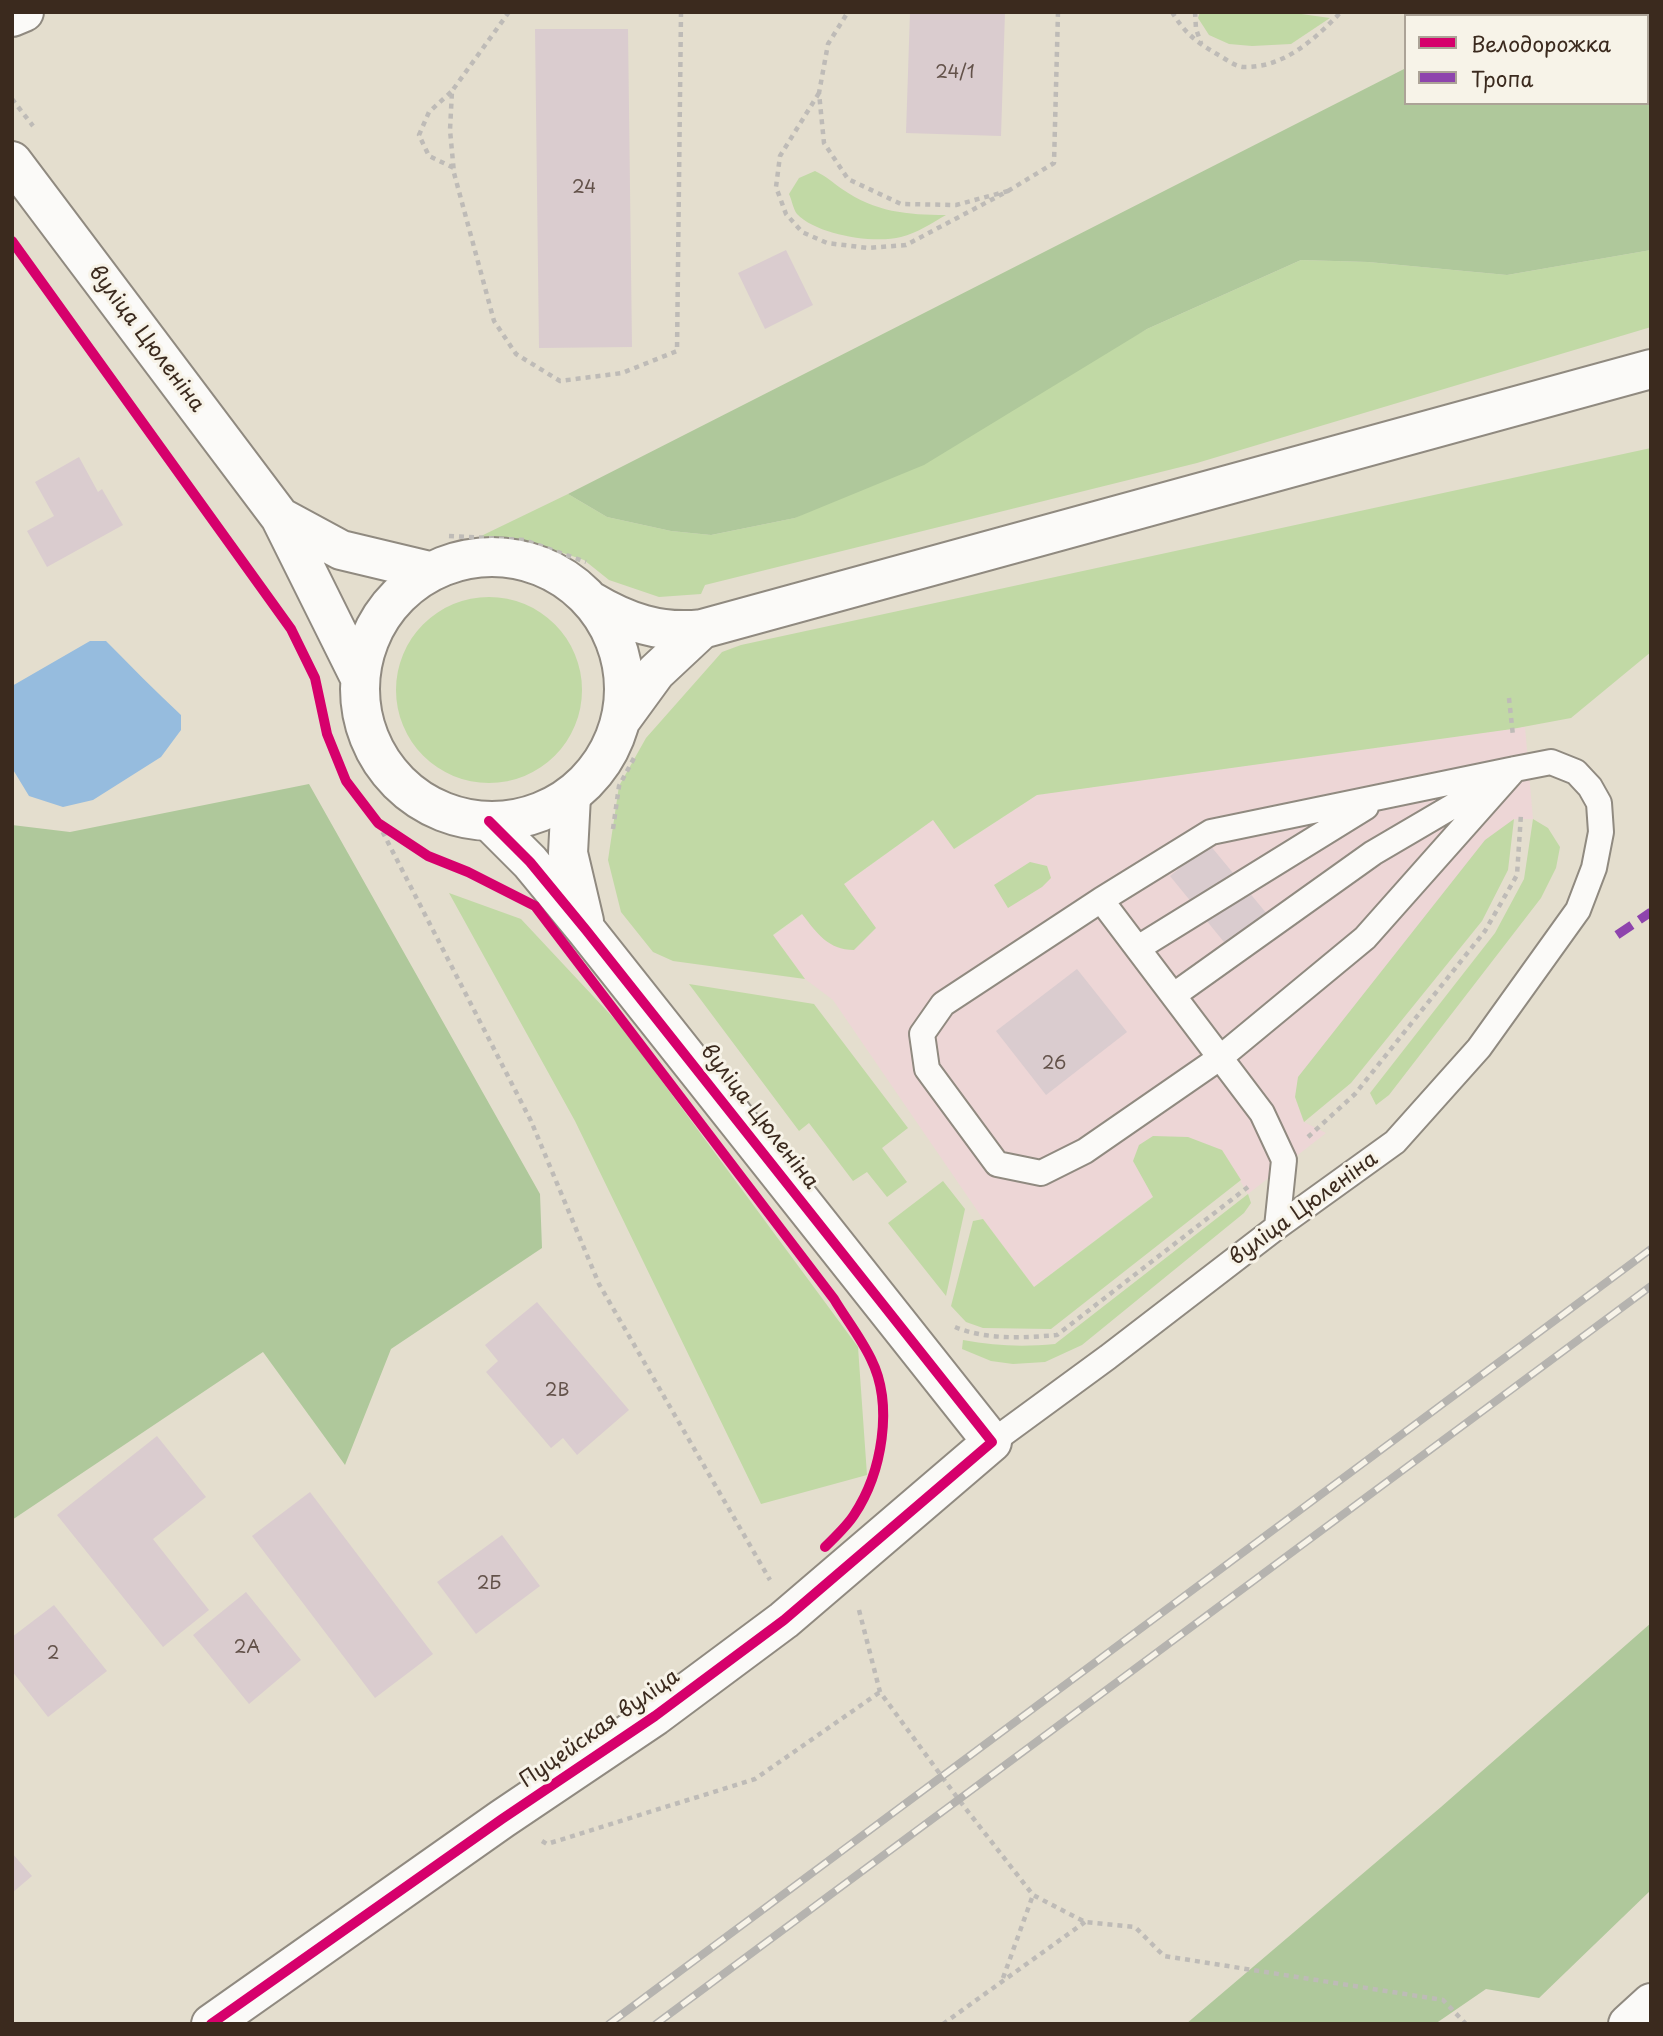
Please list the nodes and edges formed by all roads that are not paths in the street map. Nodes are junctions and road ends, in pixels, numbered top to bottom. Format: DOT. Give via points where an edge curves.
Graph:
graph roads {
  1 [pos="24,12"];
  2 [pos="12,17"];
  3 [pos="12,161"];
  4 [pos="1651,369"];
  5 [pos="280,517"];
  6 [pos="429,571"];
  7 [pos="591,584"];
  8 [pos="702,629"];
  9 [pos="359,676"];
  10 [pos="630,735"];
  11 [pos="1515,769"];
  12 [pos="571,796"];
  13 [pos="1382,797"];
  14 [pos="489,821"];
  15 [pos="1101,900"];
  16 [pos="586,930"];
  17 [pos="1138,948"];
  18 [pos="1174,995"];
  19 [pos="1221,1057"];
  20 [pos="1277,1227"];
  21 [pos="992,1442"];
  22 [pos="1651,2003"];
  23 [pos="211,2024"];
  24 [pos="1628,2024"];
  1 -- 2 [label="main road"];
  3 -- 5 [label="main road, вуліца Цюленіна"];
  4 -- 8 [label="main road"];
  5 -- 6 [label="main road, вуліца Цюленіна" via="341,550"];
  5 -- 9 [label="main road, вуліца Цюленіна"];
  6 -- 7 [label="main road, вуліца Цюленіна" via="471,558 515,559"];
  6 -- 9 [label="main road, вуліца Цюленіна" via="388,607 370,634"];
  7 -- 8 [label="main road" via="618,617 663,630"];
  7 -- 10 [label="main road, вуліца Цюленіна" via="614,637"];
  8 -- 10 [label="main road" via="656,672"];
  9 -- 14 [label="main road, вуліца Цюленіна" via="362,720 379,760 408,792 446,813"];
  10 -- 12 [label="main road, вуліца Цюленіна" via="613,742 603,762"];
  11 -- 13 [label="lane"];
  11 -- 18 [label="lane" via="1373,853"];
  11 -- 19 [label="lane" via="1365,938"];
  11 -- 20 [label="lane, вуліца Цюленіна" via="1551,762 1576,772 1599,803 1601,832 1594,868 1578,910 1479,1048 1395,1142"];
  12 -- 14 [label="main road, вуліца Цюленіна" via="532,815"];
  12 -- 16 [label="main road, вуліца Цюленіна" via="569,853"];
  13 -- 15 [label="lane" via="1211,832"];
  13 -- 17 [label="lane"];
  14 -- 16 [label="main road, вуліца Цюленіна"];
  15 -- 17 [label="lane"];
  15 -- 19 [label="lane" via="943,1004 922,1034 927,1069 997,1164 1041,1173 1085,1151"];
  16 -- 21 [label="main road, вуліца Цюленіна"];
  17 -- 18 [label="lane"];
  18 -- 19 [label="lane"];
  19 -- 20 [label="lane" via="1262,1113 1284,1160"];
  20 -- 21 [label="lane, вуліца Цюленіна"];
  21 -- 23 [label="main road, Пуцейская вуліца" via="842,1573 655,1716"];
  22 -- 24 [label="main road"];
}
